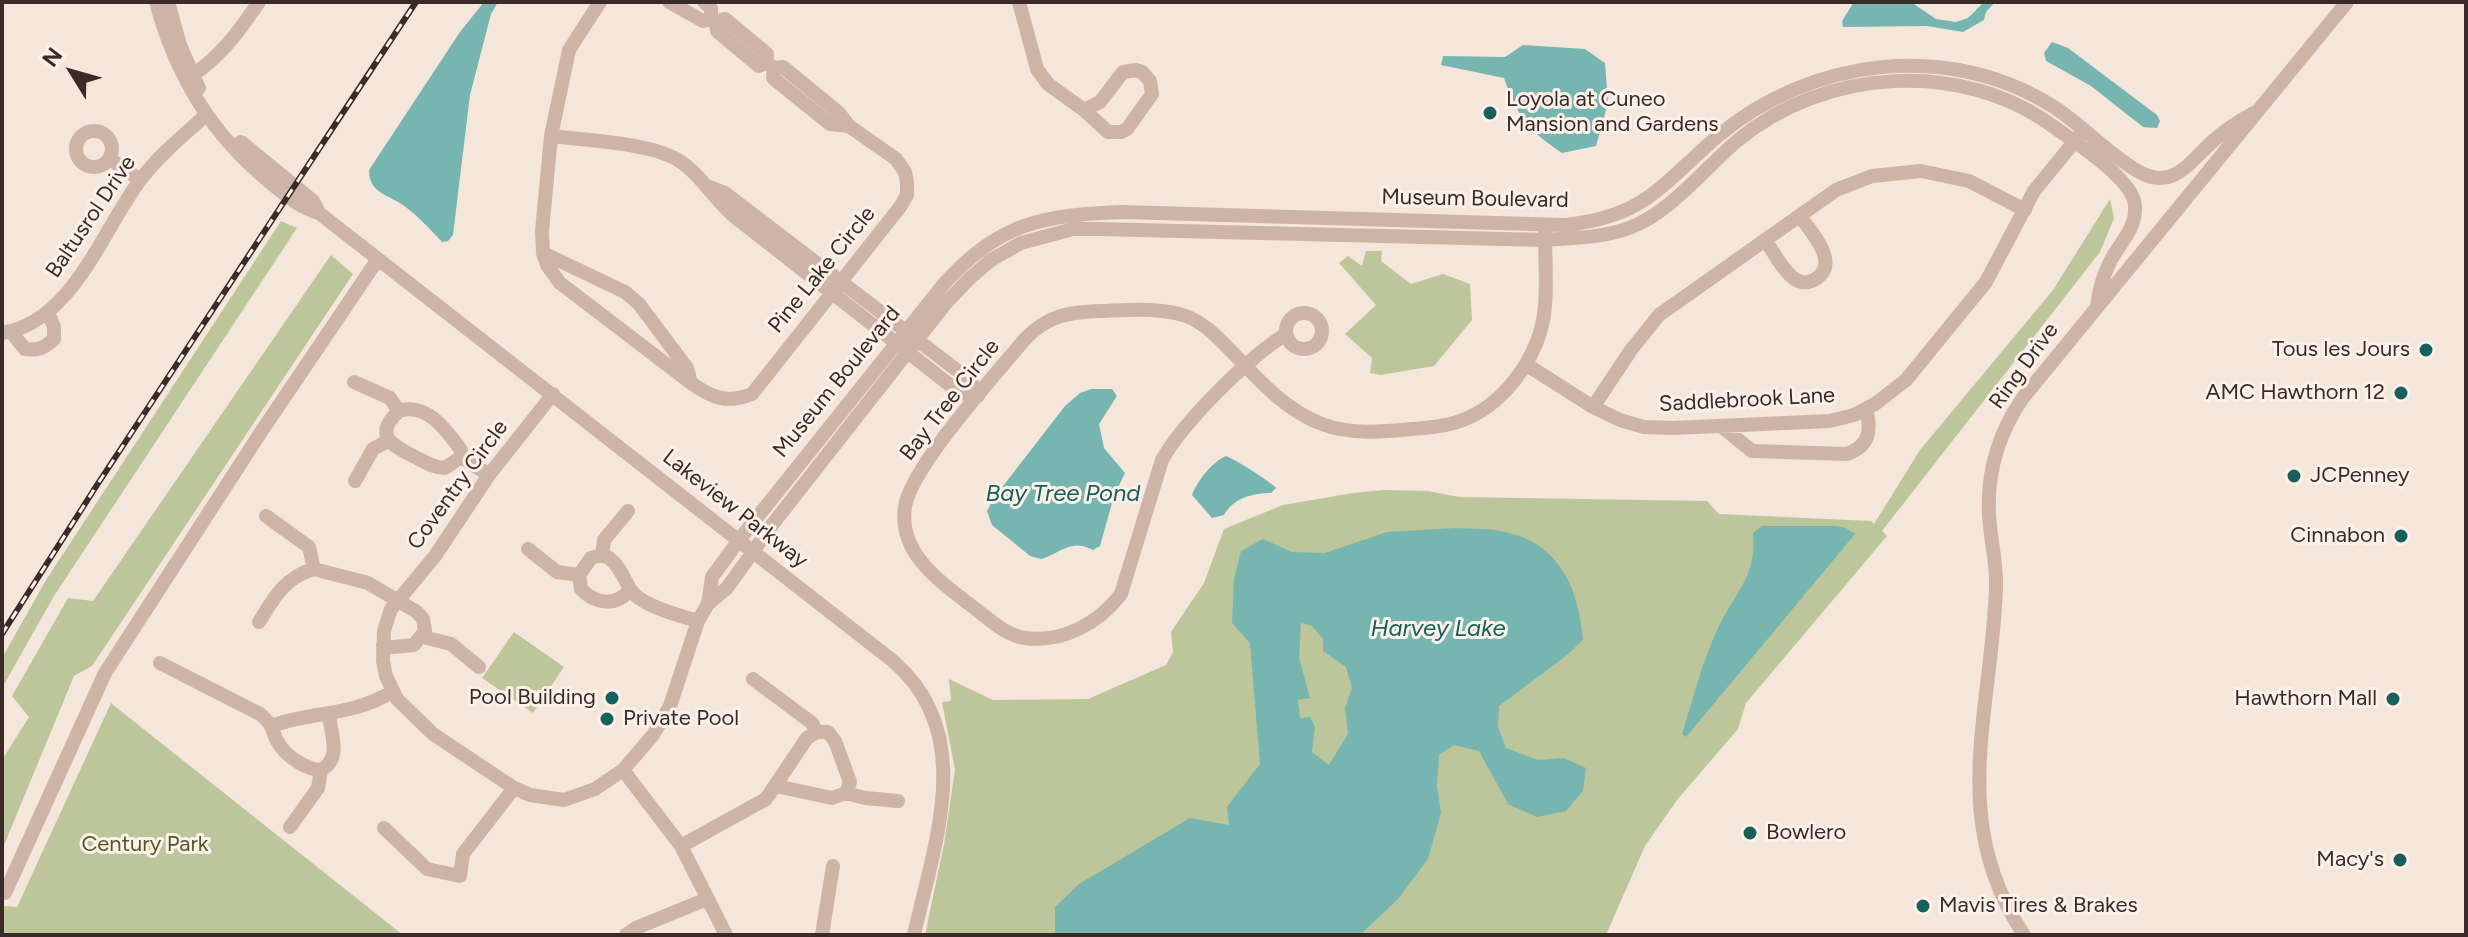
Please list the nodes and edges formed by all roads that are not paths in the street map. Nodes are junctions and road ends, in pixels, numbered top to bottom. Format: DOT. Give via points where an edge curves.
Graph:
graph roads {
  1 [pos="156,2"];
  2 [pos="168,2"];
  3 [pos="259,2"];
  4 [pos="600,2"];
  5 [pos="669,2"];
  6 [pos="704,2"];
  7 [pos="1019,2"];
  8 [pos="2347,2"];
  9 [pos="714,20"];
  10 [pos="193,75"];
  11 [pos="1084,110"];
  12 [pos="2254,113"];
  13 [pos="206,115"];
  14 [pos="2085,129"];
  15 [pos="551,136"];
  16 [pos="2074,141"];
  17 [pos="110,159"];
  18 [pos="140,180"];
  19 [pos="2025,210"];
  20 [pos="319,213"];
  21 [pos="1800,216"];
  22 [pos="1545,232"];
  23 [pos="1765,240"];
  24 [pos="543,253"];
  25 [pos="378,259"];
  26 [pos="837,286"];
  27 [pos="2097,306"];
  28 [pos="48,312"];
  29 [pos="7,333"];
  30 [pos="1286,334"];
  31 [pos="908,342"];
  32 [pos="1527,365"];
  33 [pos="1246,367"];
  34 [pos="354,382"];
  35 [pos="691,383"];
  36 [pos="553,394"];
  37 [pos="978,396"];
  38 [pos="1593,407"];
  39 [pos="1866,409"];
  40 [pos="399,411"];
  41 [pos="1721,426"];
  42 [pos="388,441"];
  43 [pos="461,457"];
  44 [pos="489,475"];
  45 [pos="355,481"];
  46 [pos="628,511"];
  47 [pos="266,516"];
  48 [pos="739,540"];
  49 [pos="528,549"];
  50 [pos="753,552"];
  51 [pos="602,556"];
  52 [pos="314,569"];
  53 [pos="579,575"];
  54 [pos="630,590"];
  55 [pos="397,600"];
  56 [pos="708,604"];
  57 [pos="698,621"];
  58 [pos="259,622"];
  59 [pos="423,637"];
  60 [pos="383,645"];
  61 [pos="160,663"];
  62 [pos="479,667"];
  63 [pos="753,679"];
  64 [pos="393,691"];
  65 [pos="329,715"];
  66 [pos="274,725"];
  67 [pos="817,732"];
  68 [pos="321,770"];
  69 [pos="623,770"];
  70 [pos="776,786"];
  71 [pos="514,788"];
  72 [pos="846,793"];
  73 [pos="898,801"];
  74 [pos="290,827"];
  75 [pos="384,828"];
  76 [pos="681,846"];
  77 [pos="833,866"];
  78 [pos="5,893"];
  79 [pos="707,899"];
  80 [pos="626,935"];
  81 [pos="726,935"];
  82 [pos="822,935"];
  83 [pos="914,935"];
  84 [pos="2024,935"];
  1 -- 13 [label="street, Lakeview Parkway" via="176,64"];
  2 -- 10 [label="street, Lakeview Parkway"];
  3 -- 10 [label="street" via="233,41"];
  4 -- 15 [label="street" via="569,50"];
  5 -- 9 [label="street, Pine Lake Circle" via="703,21"];
  6 -- 9 [label="street, Pine Lake Circle"];
  7 -- 11 [label="street" via="1037,69 1048,84"];
  8 -- 12 [label="street, Ring Drive"];
  9 -- 26 [label="street, Pine Lake Circle" via="717,31 759,66 770,65 773,78 830,124 849,126 896,159 905,172 907,195 900,207"];
  10 -- 20 [label="street, Lakeview Parkway" via="205,99 242,143 313,201"];
  11 -- 11 [label="street" via="1100,102 1123,72 1136,70 1150,81 1149,100 1121,132 1108,132"];
  12 -- 14 [label="street, Museum Boulevard" via="2235,123 2186,168 2160,179 2122,162"];
  12 -- 27 [label="street, Ring Drive"];
  13 -- 18 [label="street, Baltusrol Drive"];
  13 -- 20 [label="street, Lakeview Parkway" via="258,173 306,210"];
  14 -- 16 [label="street, Saddlebrook Lane"];
  14 -- 22 [label="street, Museum Boulevard" via="2052,106 1993,79 1916,66 1841,72 1746,115 1630,210"];
  15 -- 24 [label="street"];
  15 -- 26 [label="street" via="640,148 679,160"];
  16 -- 19 [label="street, Saddlebrook Lane"];
  16 -- 22 [label="street, Museum Boulevard" via="2008,100 1959,85 1855,85 1771,117 1658,212 1630,228 1596,236"];
  16 -- 27 [label="street, Museum Boulevard" via="2117,177 2134,200 2131,230 2111,260"];
  17 -- 18 [label="street"];
  18 -- 28 [label="street, Baltusrol Drive" via="85,269"];
  19 -- 21 [label="street" via="1969,181 1921,171 1854,182"];
  19 -- 39 [label="street, Saddlebrook Lane" via="1986,282 1906,380"];
  20 -- 25 [label="street, Lakeview Parkway"];
  21 -- 23 [label="street"];
  21 -- 23 [label="street" via="1826,256 1811,282 1791,276"];
  22 -- 31 [label="street, Museum Boulevard" via="1070,214 990,241 961,265"];
  22 -- 32 [label="street, Bay Tree Circle" via="1545,306"];
  23 -- 38 [label="street" via="1654,320"];
  24 -- 35 [label="street, Pine Lake Circle" via="560,283"];
  24 -- 35 [label="street" via="625,292 639,304 687,368"];
  25 -- 36 [label="street, Lakeview Parkway"];
  25 -- 78 [label="street" via="105,673"];
  26 -- 31 [label="street"];
  26 -- 35 [label="street, Pine Lake Circle" via="752,394 728,401"];
  27 -- 84 [label="street, Ring Drive" via="2014,411 1990,480 1996,583 1979,751 1980,818 1993,874"];
  28 -- 29 [label="street, Baltusrol Drive"];
  28 -- 29 [label="street, Baltusrol Drive" via="55,332 45,347 25,349"];
  30 -- 33 [label="street"];
  31 -- 37 [label="street" via="971,381"];
  31 -- 48 [label="street, Museum Boulevard"];
  31 -- 50 [label="street, Museum Boulevard"];
  32 -- 33 [label="street, Bay Tree Circle" via="1506,390 1455,423 1371,433 1323,425 1296,412"];
  32 -- 38 [label="street, Saddlebrook Lane"];
  33 -- 37 [label="street, Bay Tree Circle" via="1204,326 1185,316 1153,310 1085,311 1038,326"];
  33 -- 37 [label="street, Bay Tree Circle" via="1190,420 1162,460 1121,594 1090,623 1051,638 1024,638 999,628 931,575 905,530 905,505 918,473"];
  34 -- 40 [label="street" via="390,398"];
  36 -- 44 [label="street, Coventry Circle"];
  36 -- 48 [label="street, Lakeview Parkway"];
  38 -- 41 [label="street, Saddlebrook Lane" via="1644,427"];
  39 -- 41 [label="street, Saddlebrook Lane" via="1830,421"];
  39 -- 41 [label="street" via="1867,442 1847,454 1752,451"];
  40 -- 42 [label="street" via="387,428"];
  40 -- 43 [label="street" via="415,409 437,420"];
  42 -- 43 [label="street" via="436,468"];
  42 -- 45 [label="street" via="373,449"];
  43 -- 44 [label="street"];
  44 -- 55 [label="street, Coventry Circle" via="435,556"];
  46 -- 51 [label="street" via="604,540"];
  47 -- 52 [label="street" via="304,541"];
  48 -- 50 [label="street, Lakeview Parkway"];
  48 -- 56 [label="street, Coventry Circle" via="712,577"];
  49 -- 53 [label="street" via="557,572"];
  50 -- 56 [label="street, Coventry Circle"];
  50 -- 83 [label="street, Lakeview Parkway" via="898,666 936,723 944,793"];
  51 -- 53 [label="street" via="591,558"];
  51 -- 54 [label="street" via="621,572"];
  52 -- 55 [label="street" via="368,583"];
  52 -- 58 [label="street" via="286,582"];
  53 -- 54 [label="street" via="581,589 598,601 611,602"];
  54 -- 57 [label="street" via="661,610"];
  55 -- 59 [label="street" via="423,619"];
  55 -- 60 [label="street, Coventry Circle" via="386,620"];
  56 -- 57 [label="street, Coventry Circle"];
  57 -- 69 [label="street, Coventry Circle" via="670,706"];
  59 -- 60 [label="street" via="405,647"];
  59 -- 62 [label="street" via="451,644"];
  60 -- 64 [label="street, Coventry Circle"];
  61 -- 66 [label="street"];
  63 -- 67 [label="street"];
  64 -- 65 [label="street" via="363,707"];
  64 -- 71 [label="street, Coventry Circle" via="433,734"];
  65 -- 66 [label="street"];
  65 -- 68 [label="street" via="334,756"];
  66 -- 68 [label="street" via="280,747 311,770"];
  67 -- 70 [label="street" via="807,738"];
  67 -- 72 [label="street" via="828,732 835,741 850,782"];
  68 -- 74 [label="street" via="318,788"];
  69 -- 71 [label="street, Coventry Circle" via="595,789 564,800"];
  69 -- 76 [label="street"];
  70 -- 72 [label="street" via="832,798"];
  70 -- 76 [label="street" via="766,799"];
  71 -- 75 [label="street" via="463,854 460,876 427,869"];
  72 -- 73 [label="street"];
  76 -- 79 [label="street"];
  77 -- 82 [label="street"];
  79 -- 80 [label="street"];
  79 -- 81 [label="street"];
}
